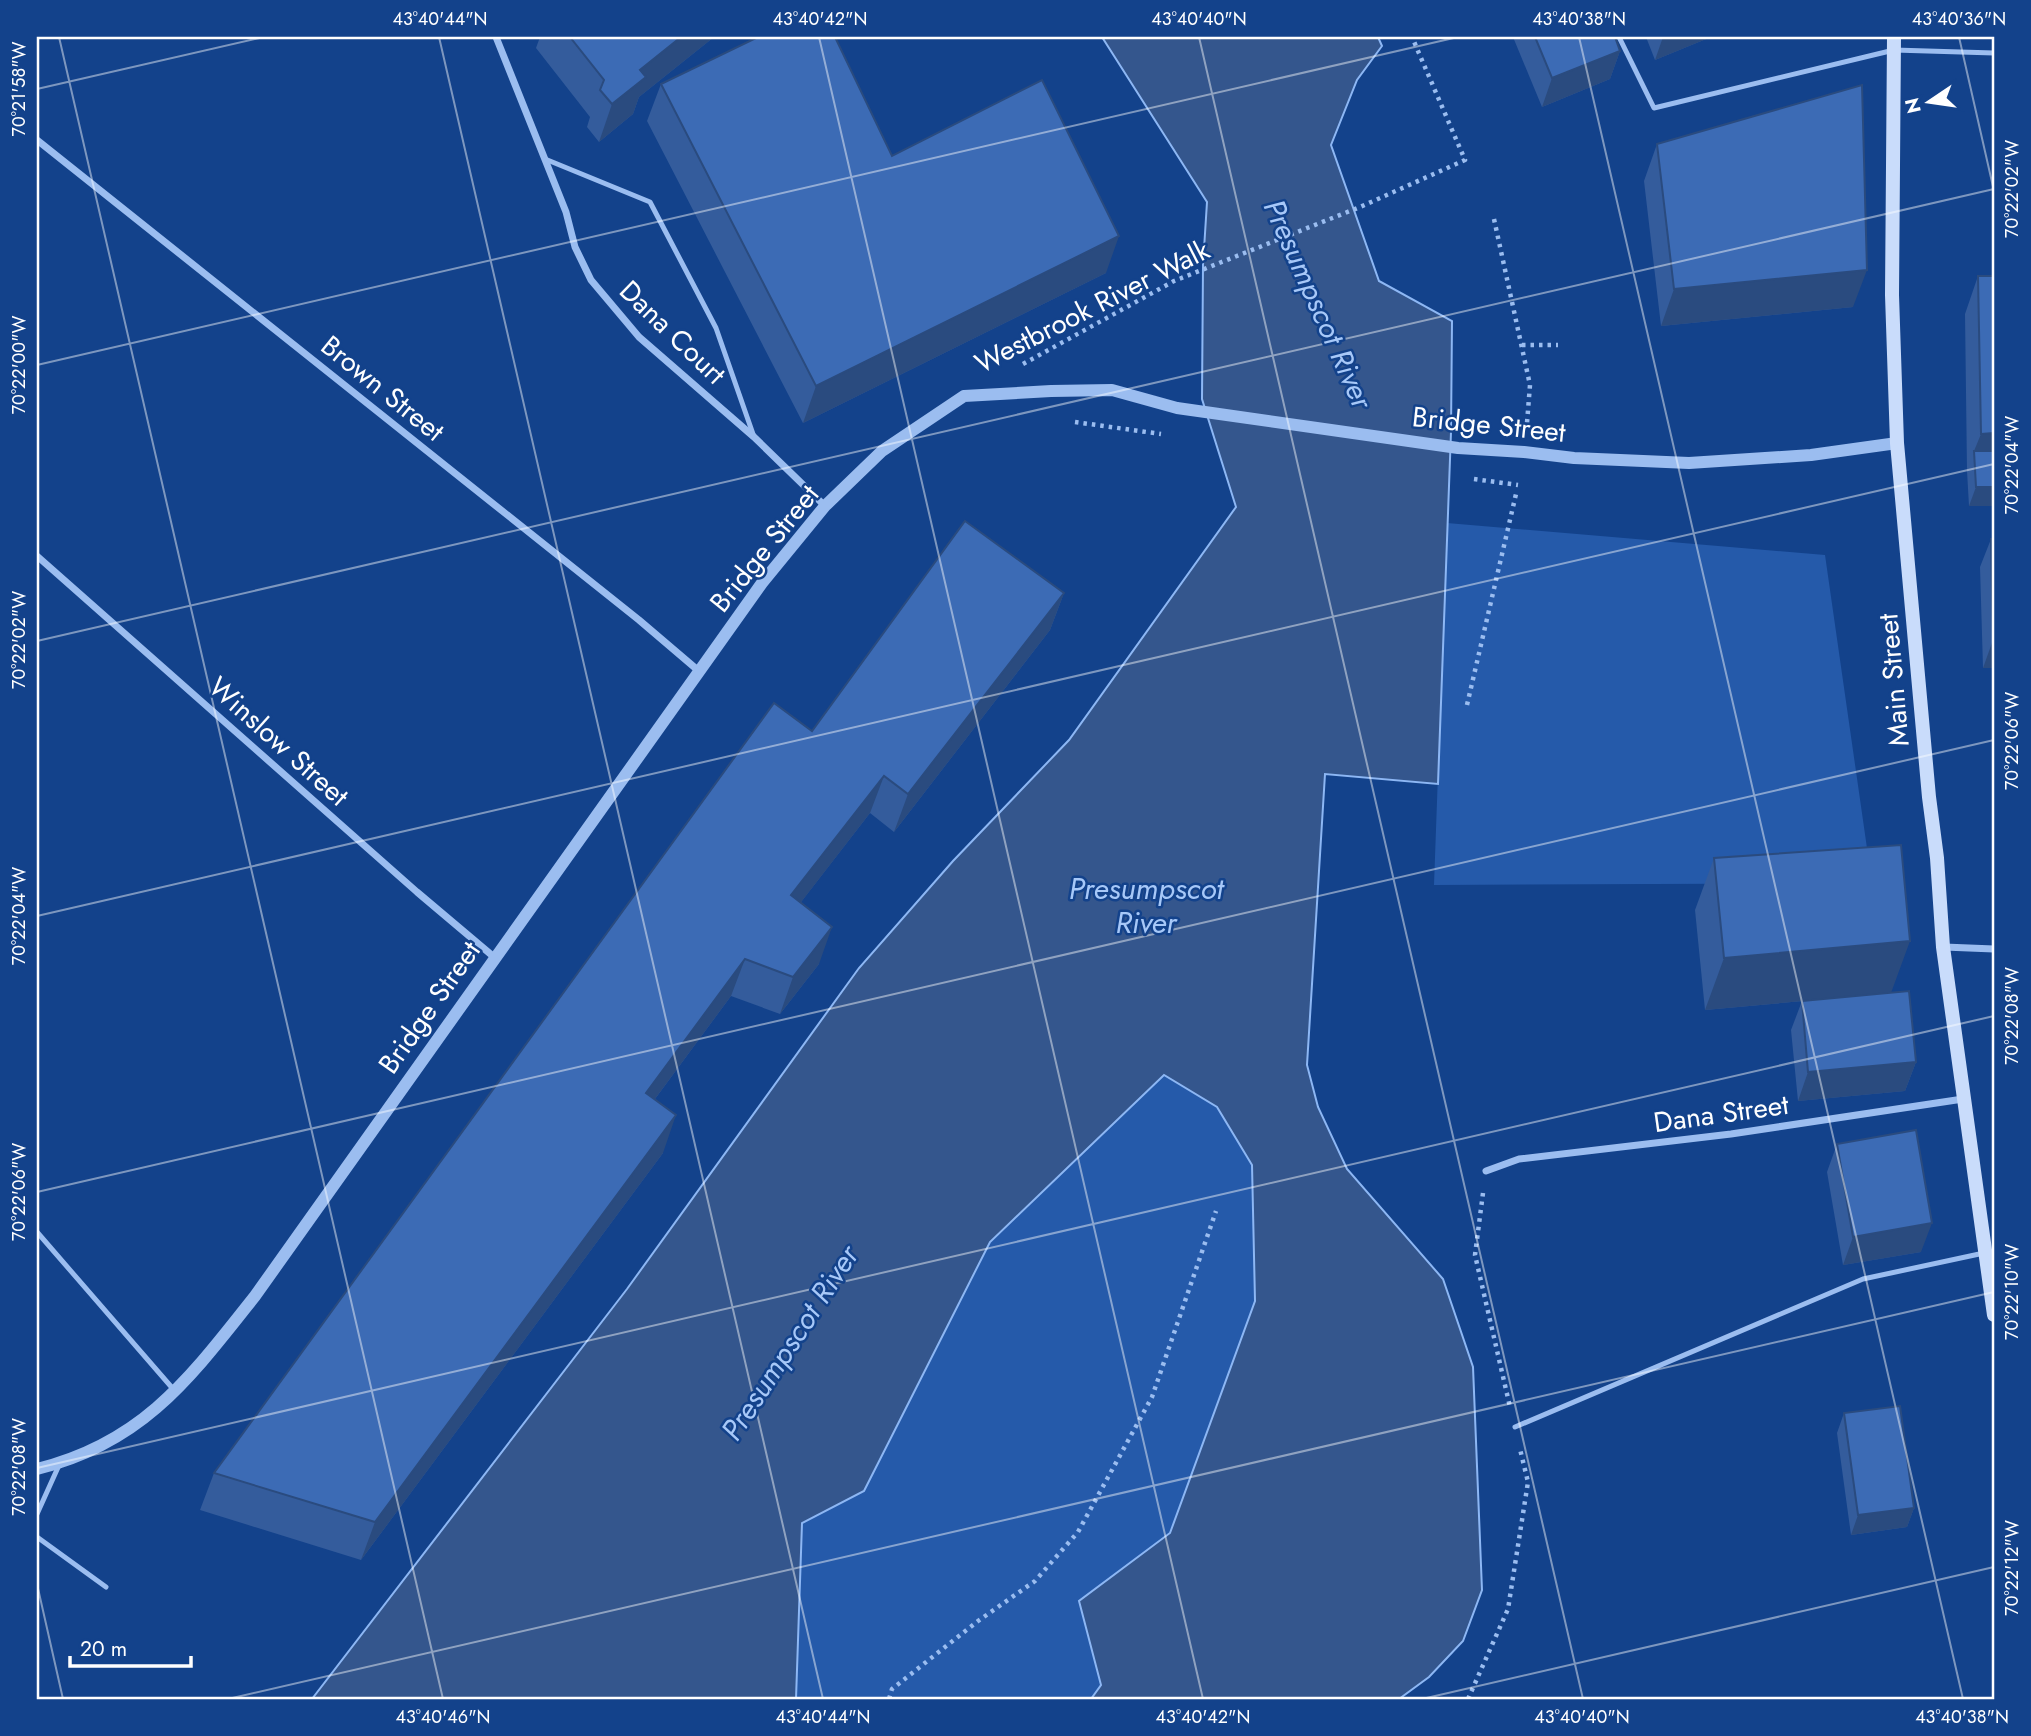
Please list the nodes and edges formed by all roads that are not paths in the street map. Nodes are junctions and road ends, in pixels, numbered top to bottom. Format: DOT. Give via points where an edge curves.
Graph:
graph roads {
  1 [pos="496,37"];
  2 [pos="1619,37"];
  3 [pos="1894,43"];
  4 [pos="1994,53"];
  5 [pos="37,140"];
  6 [pos="545,159"];
  7 [pos="754,437"];
  8 [pos="1897,443"];
  9 [pos="824,506"];
  10 [pos="37,556"];
  11 [pos="700,672"];
  12 [pos="1943,947"];
  13 [pos="1994,949"];
  14 [pos="494,957"];
  15 [pos="1963,1099"];
  16 [pos="1486,1171"];
  17 [pos="37,1232"];
  18 [pos="1984,1253"];
  19 [pos="1994,1315"];
  20 [pos="176,1392"];
  21 [pos="1515,1427"];
  22 [pos="60,1463"];
  23 [pos="37,1469"];
  24 [pos="37,1514"];
  25 [pos="37,1538"];
  26 [pos="106,1587"];
  1 -- 6 [label="street, Dana Court"];
  2 -- 3 [label="lane" via="1654,108"];
  3 -- 4 [label="lane"];
  3 -- 8 [label="main road, Main Street" via="1892,295"];
  5 -- 11 [label="street, Brown Street"];
  6 -- 7 [label="street, Dana Court" via="591,280 639,337"];
  6 -- 7 [label="lane" via="650,202 716,328"];
  7 -- 9 [label="street, Dana Court"];
  8 -- 9 [label="street, Bridge Street" via="1811,455 1689,463 1574,458 1458,448 1177,408 1112,390 964,396 882,451"];
  8 -- 12 [label="main road, Main Street"];
  9 -- 11 [label="street, Bridge Street" via="761,583"];
  10 -- 14 [label="street, Winslow Street"];
  11 -- 14 [label="street, Bridge Street"];
  12 -- 13 [label="street"];
  12 -- 15 [label="main road, Main Street"];
  14 -- 20 [label="street, Bridge Street" via="255,1296"];
  15 -- 16 [label="street, Dana Street" via="1731,1134 1519,1159"];
  15 -- 18 [label="main road, Main Street"];
  17 -- 20 [label="lane"];
  18 -- 19 [label="main road, Main Street"];
  18 -- 21 [label="lane" via="1863,1279"];
  20 -- 22 [label="street, Bridge Street" via="104,1445"];
  22 -- 23 [label="street, Bridge Street"];
  22 -- 24 [label="lane"];
  25 -- 26 [label="lane"];
}
